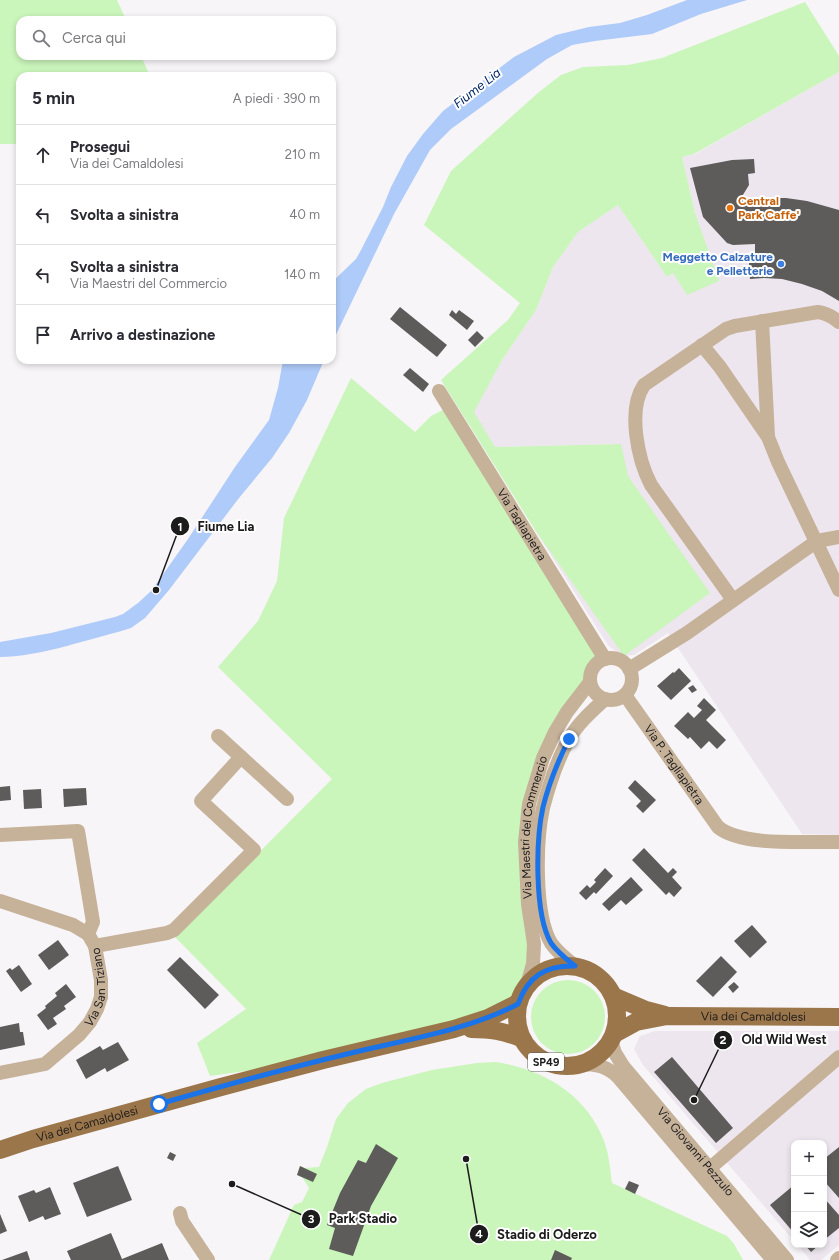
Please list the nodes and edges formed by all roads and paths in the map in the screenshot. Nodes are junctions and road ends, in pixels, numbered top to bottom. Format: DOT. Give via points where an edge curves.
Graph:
graph roads {
  1 [pos="762,321"];
  2 [pos="839,322"];
  3 [pos="702,346"];
  4 [pos="439,391"];
  5 [pos="768,436"];
  6 [pos="839,536"];
  7 [pos="817,541"];
  8 [pos="839,590"];
  9 [pos="733,600"];
  10 [pos="605,659"];
  11 [pos="629,669"];
  12 [pos="590,682"];
  13 [pos="625,694"];
  14 [pos="605,699"];
  15 [pos="218,736"];
  16 [pos="241,757"];
  17 [pos="287,799"];
  18 [pos="0,835"];
  19 [pos="839,842"];
  20 [pos="0,901"];
  21 [pos="92,940"];
  22 [pos="575,966"];
  23 [pos="526,985"];
  24 [pos="614,996"];
  25 [pos="518,1004"];
  26 [pos="667,1016"];
  27 [pos="839,1017"];
  28 [pos="454,1029"];
  29 [pos="613,1037"];
  30 [pos="521,1038"];
  31 [pos="839,1057"];
  32 [pos="580,1064"];
  33 [pos="0,1073"];
  34 [pos="0,1150"];
  35 [pos="705,1172"];
  36 [pos="180,1213"];
  37 [pos="208,1260"];
  38 [pos="773,1260"];
  39 [pos="787,1260"];
  1 -- 2 [label="street" via="823,312"];
  1 -- 3 [label="street" via="726,329"];
  1 -- 5 [label="street"];
  3 -- 5 [label="street" via="720,367"];
  3 -- 9 [label="street" via="640,390 636,435 640,458 651,485"];
  4 -- 10 [label="street, Via Tagliapietra"];
  5 -- 7 [label="street"];
  6 -- 7 [label="street"];
  7 -- 8 [label="street"];
  7 -- 9 [label="street"];
  9 -- 11 [label="street" via="687,633"];
  10 -- 11 [label="street" via="619,660"];
  10 -- 12 [label="street" via="594,666"];
  11 -- 13 [label="street" via="632,680"];
  12 -- 14 [label="street" via="595,693"];
  12 -- 23 [label="street, Via Maestri del Commercio" via="555,732 543,758 529,804 524,842 528,904 534,944 533,964"];
  13 -- 14 [label="street" via="612,700"];
  13 -- 19 [label="street, Via P. Tagliapietra" via="718,827 725,832 760,840"];
  14 -- 22 [label="street, Via Maestri del Commercio" via="581,721 569,739 558,762 543,808 539,845 539,898 545,928 551,943"];
  15 -- 16 [label="street"];
  16 -- 17 [label="street"];
  16 -- 21 [label="street" via="201,801 254,850 174,930 167,933"];
  18 -- 21 [label="street, Via San Tiziano" via="78,831 93,922"];
  20 -- 21 [label="street" via="73,925"];
  21 -- 33 [label="street, Via San Tiziano" via="101,980 101,997 90,1022 45,1064"];
  22 -- 23 [label="main road, SP49" via="548,969"];
  22 -- 24 [label="main road, SP49" via="598,976"];
  23 -- 25 [label="main road, SP49"];
  24 -- 26 [label="main road, Via dei Camaldolesi / SP49"];
  24 -- 29 [label="main road, SP49" via="617,1021"];
  25 -- 28 [label="main road, Via dei Camaldolesi / SP49" via="488,1018"];
  25 -- 30 [label="main road, SP49" via="517,1027"];
  26 -- 27 [label="main road, Via dei Camaldolesi / SP49"];
  26 -- 29 [label="main road, Via dei Camaldolesi / SP49" via="636,1022"];
  28 -- 30 [label="main road, Via dei Camaldolesi / SP49" via="492,1029"];
  28 -- 34 [label="main road, Via dei Camaldolesi / SP49" via="228,1085"];
  29 -- 32 [label="main road, SP49" via="601,1054"];
  29 -- 35 [label="street, Via Giovanni Pezzulo" via="615,1053 623,1066"];
  30 -- 32 [label="main road, SP49" via="530,1051 543,1060 557,1066"];
  31 -- 35 [label="street"];
  32 -- 35 [label="street, Via Giovanni Pezzulo" via="594,1064 612,1071"];
  35 -- 38 [label="street, Via Giovanni Pezzulo"];
  35 -- 39 [label="street, Via Giovanni Pezzulo"];
  36 -- 37 [label="street" via="182,1221"];
}
